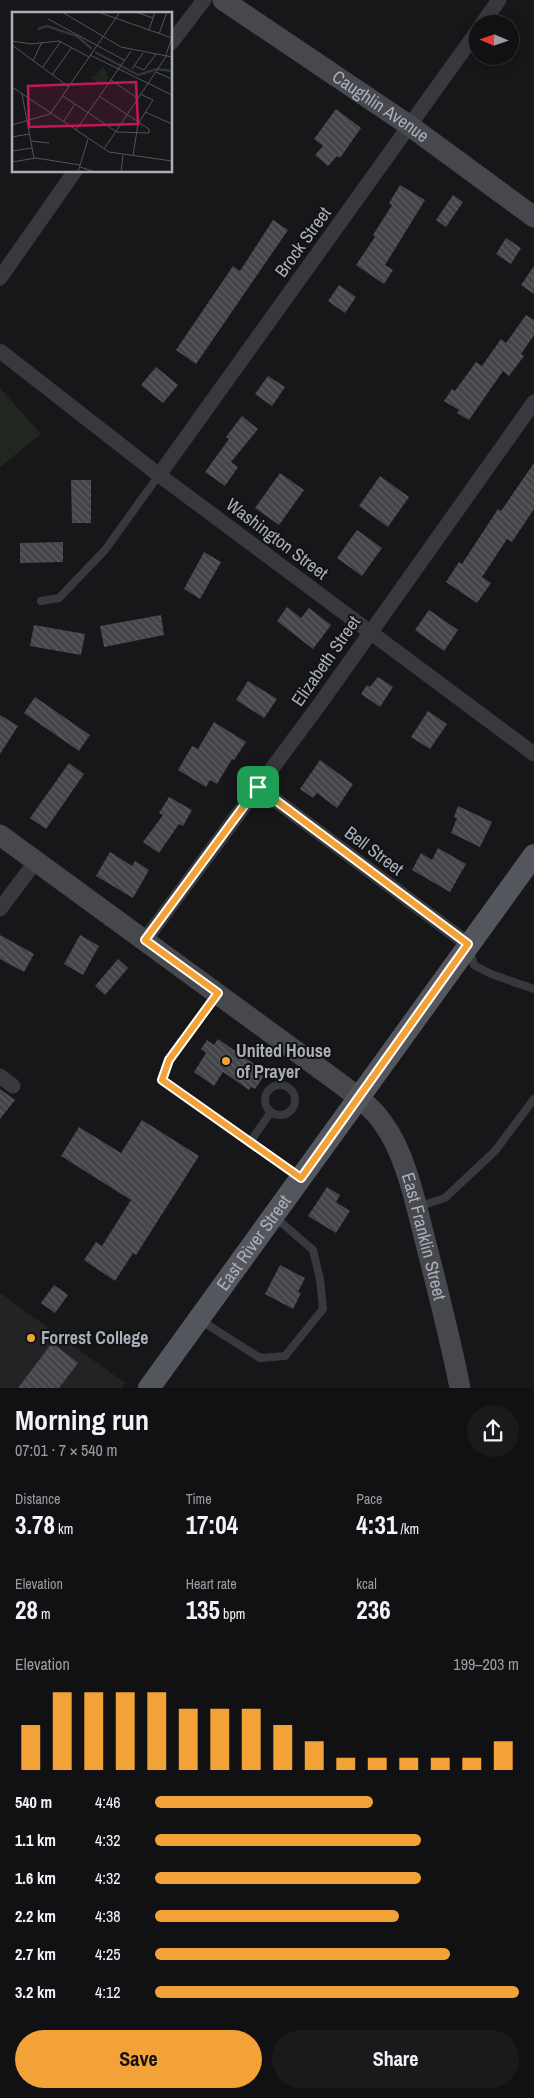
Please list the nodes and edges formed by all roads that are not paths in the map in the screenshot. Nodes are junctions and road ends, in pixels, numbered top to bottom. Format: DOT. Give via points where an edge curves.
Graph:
graph roads {
  1 [pos="204,0"];
  2 [pos="223,0"];
  3 [pos="499,0"];
  4 [pos="488,15"];
  5 [pos="172,42"];
  6 [pos="469,43"];
  7 [pos="410,126"];
  8 [pos="74,172"];
  9 [pos="534,217"];
  10 [pos="0,278"];
  11 [pos="0,351"];
  12 [pos="534,402"];
  13 [pos="159,475"];
  14 [pos="41,601"];
  15 [pos="370,632"];
  16 [pos="534,754"];
  17 [pos="258,787"];
  18 [pos="0,835"];
  19 [pos="534,855"];
  20 [pos="36,861"];
  21 [pos="0,909"];
  22 [pos="145,940"];
  23 [pos="468,944"];
  24 [pos="534,989"];
  25 [pos="218,993"];
  26 [pos="0,1076"];
  27 [pos="13,1086"];
  28 [pos="359,1097"];
  29 [pos="534,1099"];
  30 [pos="271,1112"];
  31 [pos="250,1142"];
  32 [pos="301,1178"];
  33 [pos="417,1207"];
  34 [pos="274,1215"];
  35 [pos="199,1319"];
  36 [pos="149,1388"];
  37 [pos="460,1388"];
  1 -- 5 [label="street"];
  2 -- 7 [label="street, Caughlin Avenue"];
  3 -- 4 [label="street"];
  6 -- 7 [label="street, Brock Street"];
  7 -- 9 [label="street, Caughlin Avenue"];
  7 -- 13 [label="street, Brock Street"];
  8 -- 10 [label="street"];
  11 -- 13 [label="street, Washington Street"];
  12 -- 15 [label="street, Elizabeth Street"];
  13 -- 14 [label="lane" via="92,564 59,598"];
  13 -- 15 [label="street, Washington Street"];
  15 -- 16 [label="street, Washington Street"];
  15 -- 17 [label="street, Elizabeth Street"];
  17 -- 22 [label="street, Elizabeth Street"];
  17 -- 23 [label="street, Bell Street"];
  18 -- 20 [label="street, East Franklin Street"];
  19 -- 23 [label="main road, East River Street"];
  20 -- 21 [label="street"];
  20 -- 22 [label="street, East Franklin Street"];
  22 -- 25 [label="street, East Franklin Street"];
  23 -- 24 [label="lane" via="474,965"];
  23 -- 28 [label="main road, East River Street"];
  25 -- 28 [label="street, East Franklin Street"];
  25 -- 31 [label="lane" via="169,1060 162,1080"];
  26 -- 27 [label="street"];
  28 -- 32 [label="main road, East River Street"];
  28 -- 33 [label="street, East Franklin Street" via="390,1135"];
  29 -- 33 [label="lane" via="495,1151 445,1198"];
  30 -- 30 [label="lane" via="286,1114 293,1108 296,1097 291,1088 280,1084 270,1088 265,1098"];
  30 -- 31 [label="lane"];
  31 -- 32 [label="lane"];
  32 -- 34 [label="main road, East River Street"];
  33 -- 37 [label="street, East Franklin Street"];
  34 -- 35 [label="main road, East River Street"];
  34 -- 35 [label="lane" via="313,1250 323,1309 285,1356 260,1358"];
  35 -- 36 [label="main road, East River Street"];
}
